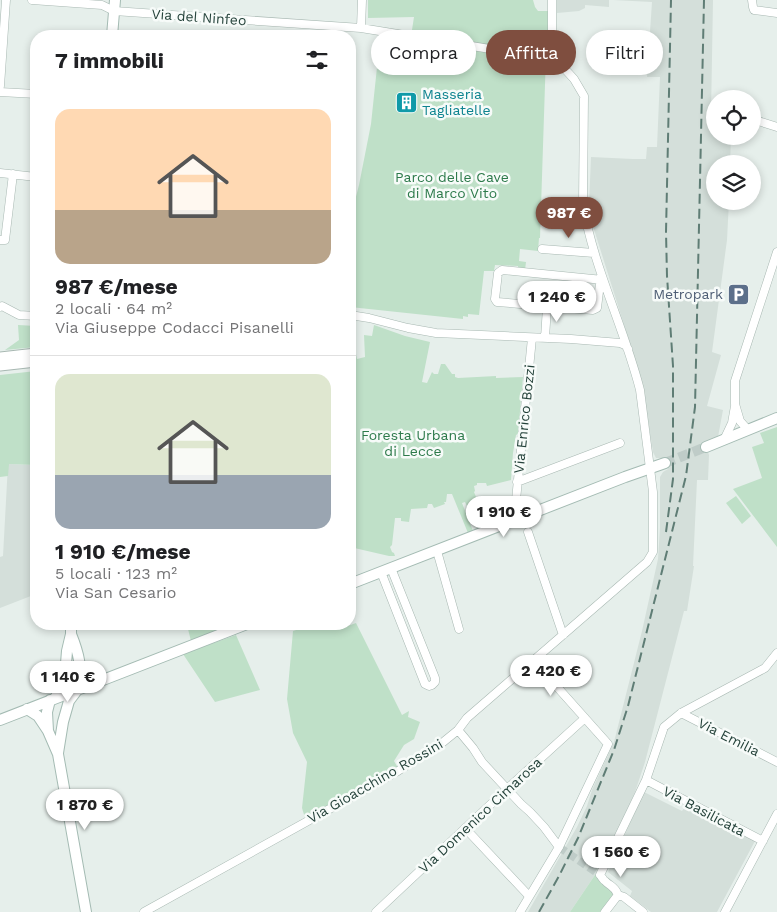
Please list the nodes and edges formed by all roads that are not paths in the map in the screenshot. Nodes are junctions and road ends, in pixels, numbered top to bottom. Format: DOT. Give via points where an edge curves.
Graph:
graph roads {
  1 [pos="6,0"];
  2 [pos="32,0"];
  3 [pos="115,0"];
  4 [pos="362,0"];
  5 [pos="552,0"];
  6 [pos="752,0"];
  7 [pos="114,11"];
  8 [pos="776,13"];
  9 [pos="361,28"];
  10 [pos="112,30"];
  11 [pos="552,30"];
  12 [pos="486,48"];
  13 [pos="570,75"];
  14 [pos="0,86"];
  15 [pos="0,92"];
  16 [pos="30,94"];
  17 [pos="761,122"];
  18 [pos="777,127"];
  19 [pos="0,173"];
  20 [pos="13,174"];
  21 [pos="30,176"];
  22 [pos="0,240"];
  23 [pos="542,249"];
  24 [pos="777,252"];
  25 [pos="594,253"];
  26 [pos="603,280"];
  27 [pos="0,307"];
  28 [pos="547,307"];
  29 [pos="30,316"];
  30 [pos="356,316"];
  31 [pos="532,338"];
  32 [pos="545,338"];
  33 [pos="628,349"];
  34 [pos="30,354"];
  35 [pos="0,357"];
  36 [pos="30,363"];
  37 [pos="0,366"];
  38 [pos="735,404"];
  39 [pos="777,418"];
  40 [pos="748,430"];
  41 [pos="724,440"];
  42 [pos="620,443"];
  43 [pos="706,447"];
  44 [pos="665,463"];
  45 [pos="650,468"];
  46 [pos="517,482"];
  47 [pos="516,500"];
  48 [pos="528,532"];
  49 [pos="437,551"];
  50 [pos="391,568"];
  51 [pos="381,572"];
  52 [pos="356,582"];
  53 [pos="459,629"];
  54 [pos="71,630"];
  55 [pos="71,630"];
  56 [pos="231,630"];
  57 [pos="563,635"];
  58 [pos="777,654"];
  59 [pos="534,661"];
  60 [pos="65,676"];
  61 [pos="79,688"];
  62 [pos="53,699"];
  63 [pos="27,709"];
  64 [pos="681,713"];
  65 [pos="585,718"];
  66 [pos="0,720"];
  67 [pos="63,722"];
  68 [pos="458,730"];
  69 [pos="48,731"];
  70 [pos="58,754"];
  71 [pos="777,762"];
  72 [pos="646,780"];
  73 [pos="507,788"];
  74 [pos="777,814"];
  75 [pos="465,828"];
  76 [pos="763,841"];
  77 [pos="559,847"];
  78 [pos="618,895"];
  79 [pos="529,896"];
  80 [pos="86,912"];
  81 [pos="144,912"];
  82 [pos="376,912"];
  83 [pos="520,912"];
  84 [pos="606,912"];
  85 [pos="643,912"];
  86 [pos="725,912"];
  1 -- 14 [label="street"];
  2 -- 7 [label="street, Via del Ninfeo" via="102,5"];
  3 -- 7 [label="main road"];
  4 -- 9 [label="street"];
  5 -- 11 [label="street"];
  6 -- 8 [label="street" via="754,10"];
  7 -- 9 [label="street, Via del Ninfeo"];
  7 -- 10 [label="main road"];
  9 -- 12 [label="street, Via del Ninfeo"];
  13 -- 25 [label="street, Via Gioacchino Rossini" via="584,96 583,205"];
  15 -- 16 [label="street"];
  17 -- 18 [label="street"];
  19 -- 20 [label="street"];
  20 -- 21 [label="street"];
  20 -- 22 [label="street" via="5,240"];
  23 -- 25 [label="street"];
  24 -- 38 [label="street" via="735,381"];
  25 -- 26 [label="street, Via Gioacchino Rossini"];
  26 -- 28 [label="street" via="597,308 593,310"];
  26 -- 28 [label="street" via="502,270 498,273 497,302"];
  26 -- 33 [label="street, Via Gioacchino Rossini"];
  27 -- 29 [label="street"];
  28 -- 32 [label="street"];
  30 -- 31 [label="street" via="436,333"];
  31 -- 32 [label="street"];
  31 -- 46 [label="street, Via Enrico Bozzi"];
  32 -- 33 [label="street" via="620,343"];
  33 -- 45 [label="street, Via Gioacchino Rossini" via="640,390"];
  34 -- 35 [label="street"];
  36 -- 37 [label="street"];
  38 -- 40 [label="street" via="740,421"];
  38 -- 41 [label="street" via="732,423"];
  39 -- 40 [label="main road"];
  40 -- 41 [label="main road"];
  41 -- 43 [label="main road"];
  42 -- 46 [label="street"];
  44 -- 45 [label="main road"];
  45 -- 49 [label="main road"];
  45 -- 57 [label="street, Via Gioacchino Rossini" via="653,552 647,562"];
  46 -- 47 [label="street, Via Enrico Bozzi"];
  48 -- 57 [label="street"];
  49 -- 50 [label="main road"];
  49 -- 53 [label="street"];
  50 -- 51 [label="main road"];
  50 -- 51 [label="street" via="435,678 432,685 425,684"];
  51 -- 52 [label="main road"];
  54 -- 61 [label="main road" via="80,666"];
  55 -- 60 [label="main road"];
  56 -- 61 [label="main road"];
  57 -- 59 [label="street, Via Gioacchino Rossini"];
  58 -- 64 [label="street" via="765,668"];
  59 -- 65 [label="street"];
  59 -- 68 [label="street, Via Gioacchino Rossini"];
  60 -- 61 [label="main road"];
  60 -- 62 [label="main road" via="62,688"];
  61 -- 62 [label="main road"];
  61 -- 67 [label="main road" via="69,701"];
  62 -- 63 [label="main road"];
  62 -- 67 [label="main road"];
  62 -- 69 [label="main road" via="47,712"];
  63 -- 66 [label="main road"];
  63 -- 69 [label="main road" via="38,716"];
  64 -- 71 [label="street, Via Emilia"];
  64 -- 72 [label="street" via="664,727"];
  65 -- 73 [label="street, Via Domenico Cimarosa"];
  65 -- 77 [label="street" via="608,744"];
  67 -- 70 [label="main road"];
  68 -- 73 [label="street"];
  68 -- 81 [label="street, Via Gioacchino Rossini" via="398,771"];
  69 -- 70 [label="main road"];
  70 -- 80 [label="main road"];
  72 -- 76 [label="street, Via Basilicata"];
  72 -- 78 [label="street" via="600,875 617,890"];
  73 -- 75 [label="street, Via Domenico Cimarosa"];
  73 -- 77 [label="street"];
  74 -- 76 [label="street"];
  75 -- 79 [label="street"];
  75 -- 82 [label="street, Via Domenico Cimarosa"];
  76 -- 86 [label="street"];
  77 -- 79 [label="street"];
  78 -- 84 [label="street"];
  78 -- 85 [label="street"];
  79 -- 83 [label="street"];
}
